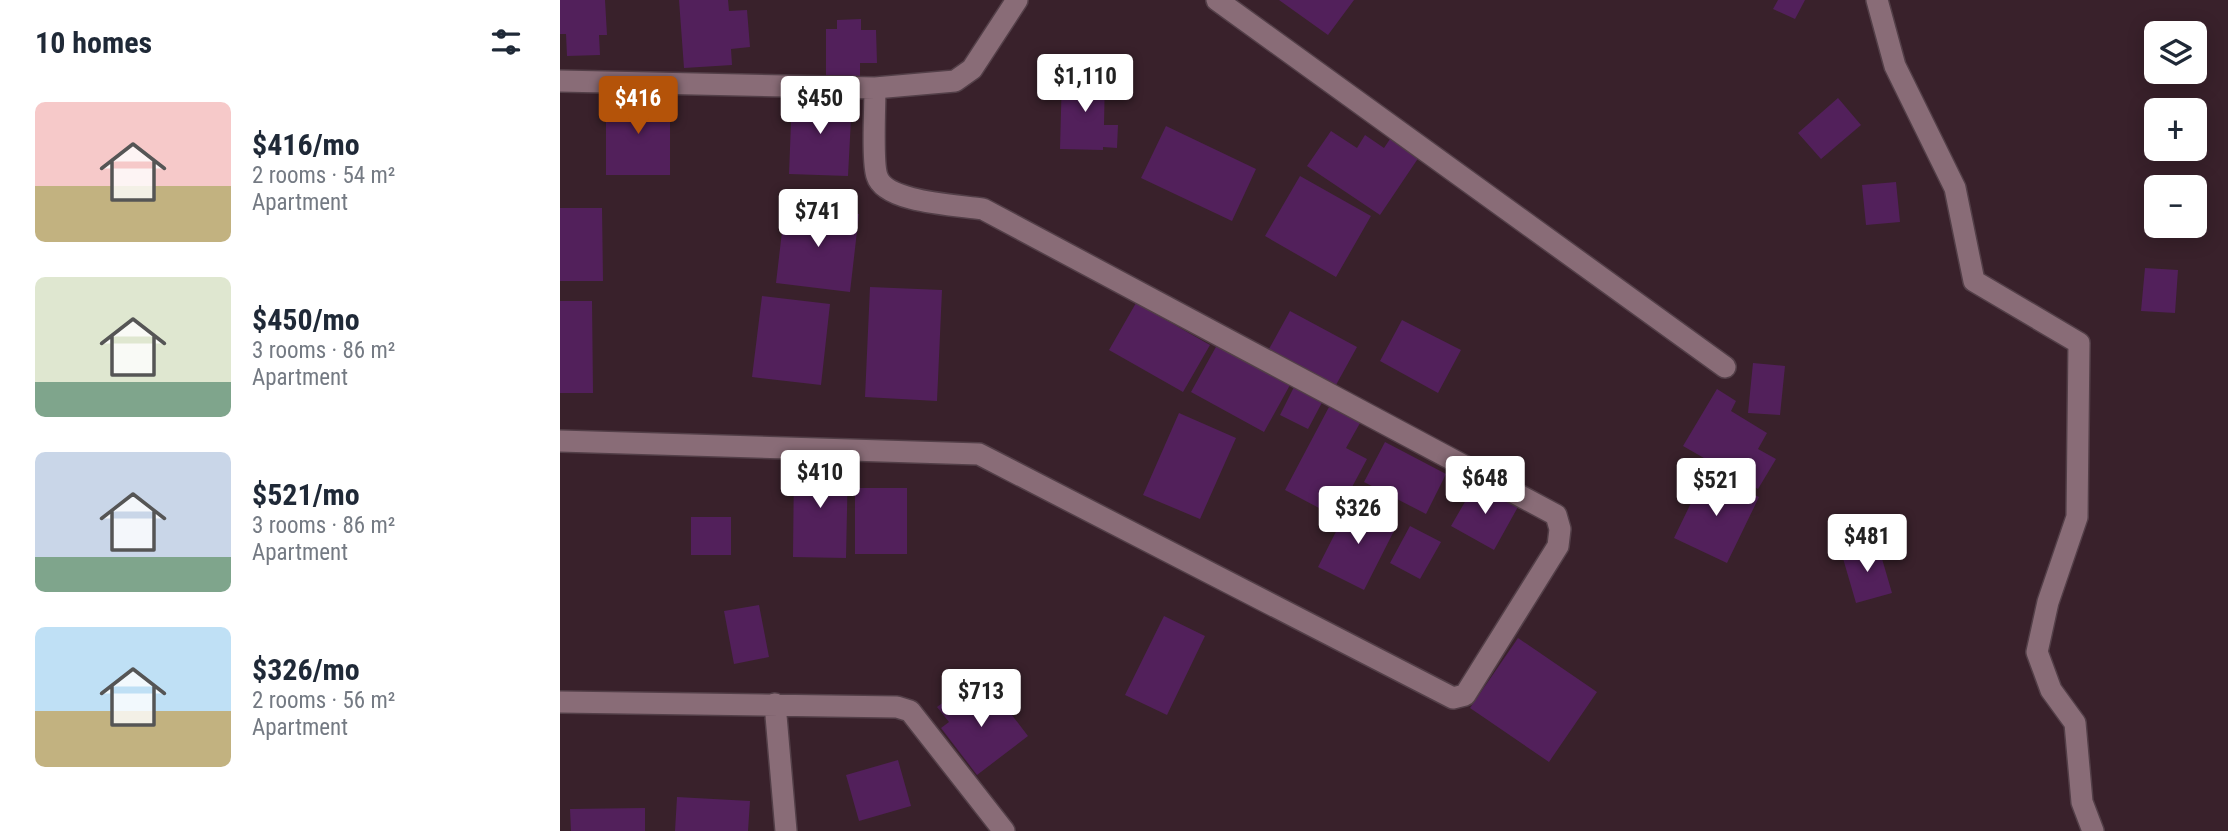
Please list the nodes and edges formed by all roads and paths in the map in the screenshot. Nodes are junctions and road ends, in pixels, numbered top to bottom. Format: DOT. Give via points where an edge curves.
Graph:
graph roads {
  1 [pos="1017,0"];
  2 [pos="1217,0"];
  3 [pos="1877,0"];
  4 [pos="560,81"];
  5 [pos="874,88"];
  6 [pos="1725,367"];
  7 [pos="560,441"];
  8 [pos="560,702"];
  9 [pos="775,704"];
  10 [pos="786,831"];
  11 [pos="1004,831"];
  12 [pos="2094,831"];
  1 -- 5 [label="street" via="972,69 955,81"];
  2 -- 6 [label="street"];
  3 -- 12 [label="street" via="1895,66 1955,188 1974,281 2079,343 2077,517 2048,602 2038,652 2051,690 2075,723 2082,803"];
  4 -- 5 [label="street"];
  5 -- 7 [label="street" via="876,176 886,189 905,197 983,209 1556,515 1558,546 1465,695 1453,698 979,454"];
  8 -- 9 [label="street"];
  9 -- 10 [label="street"];
  9 -- 11 [label="street" via="910,711"];
}
